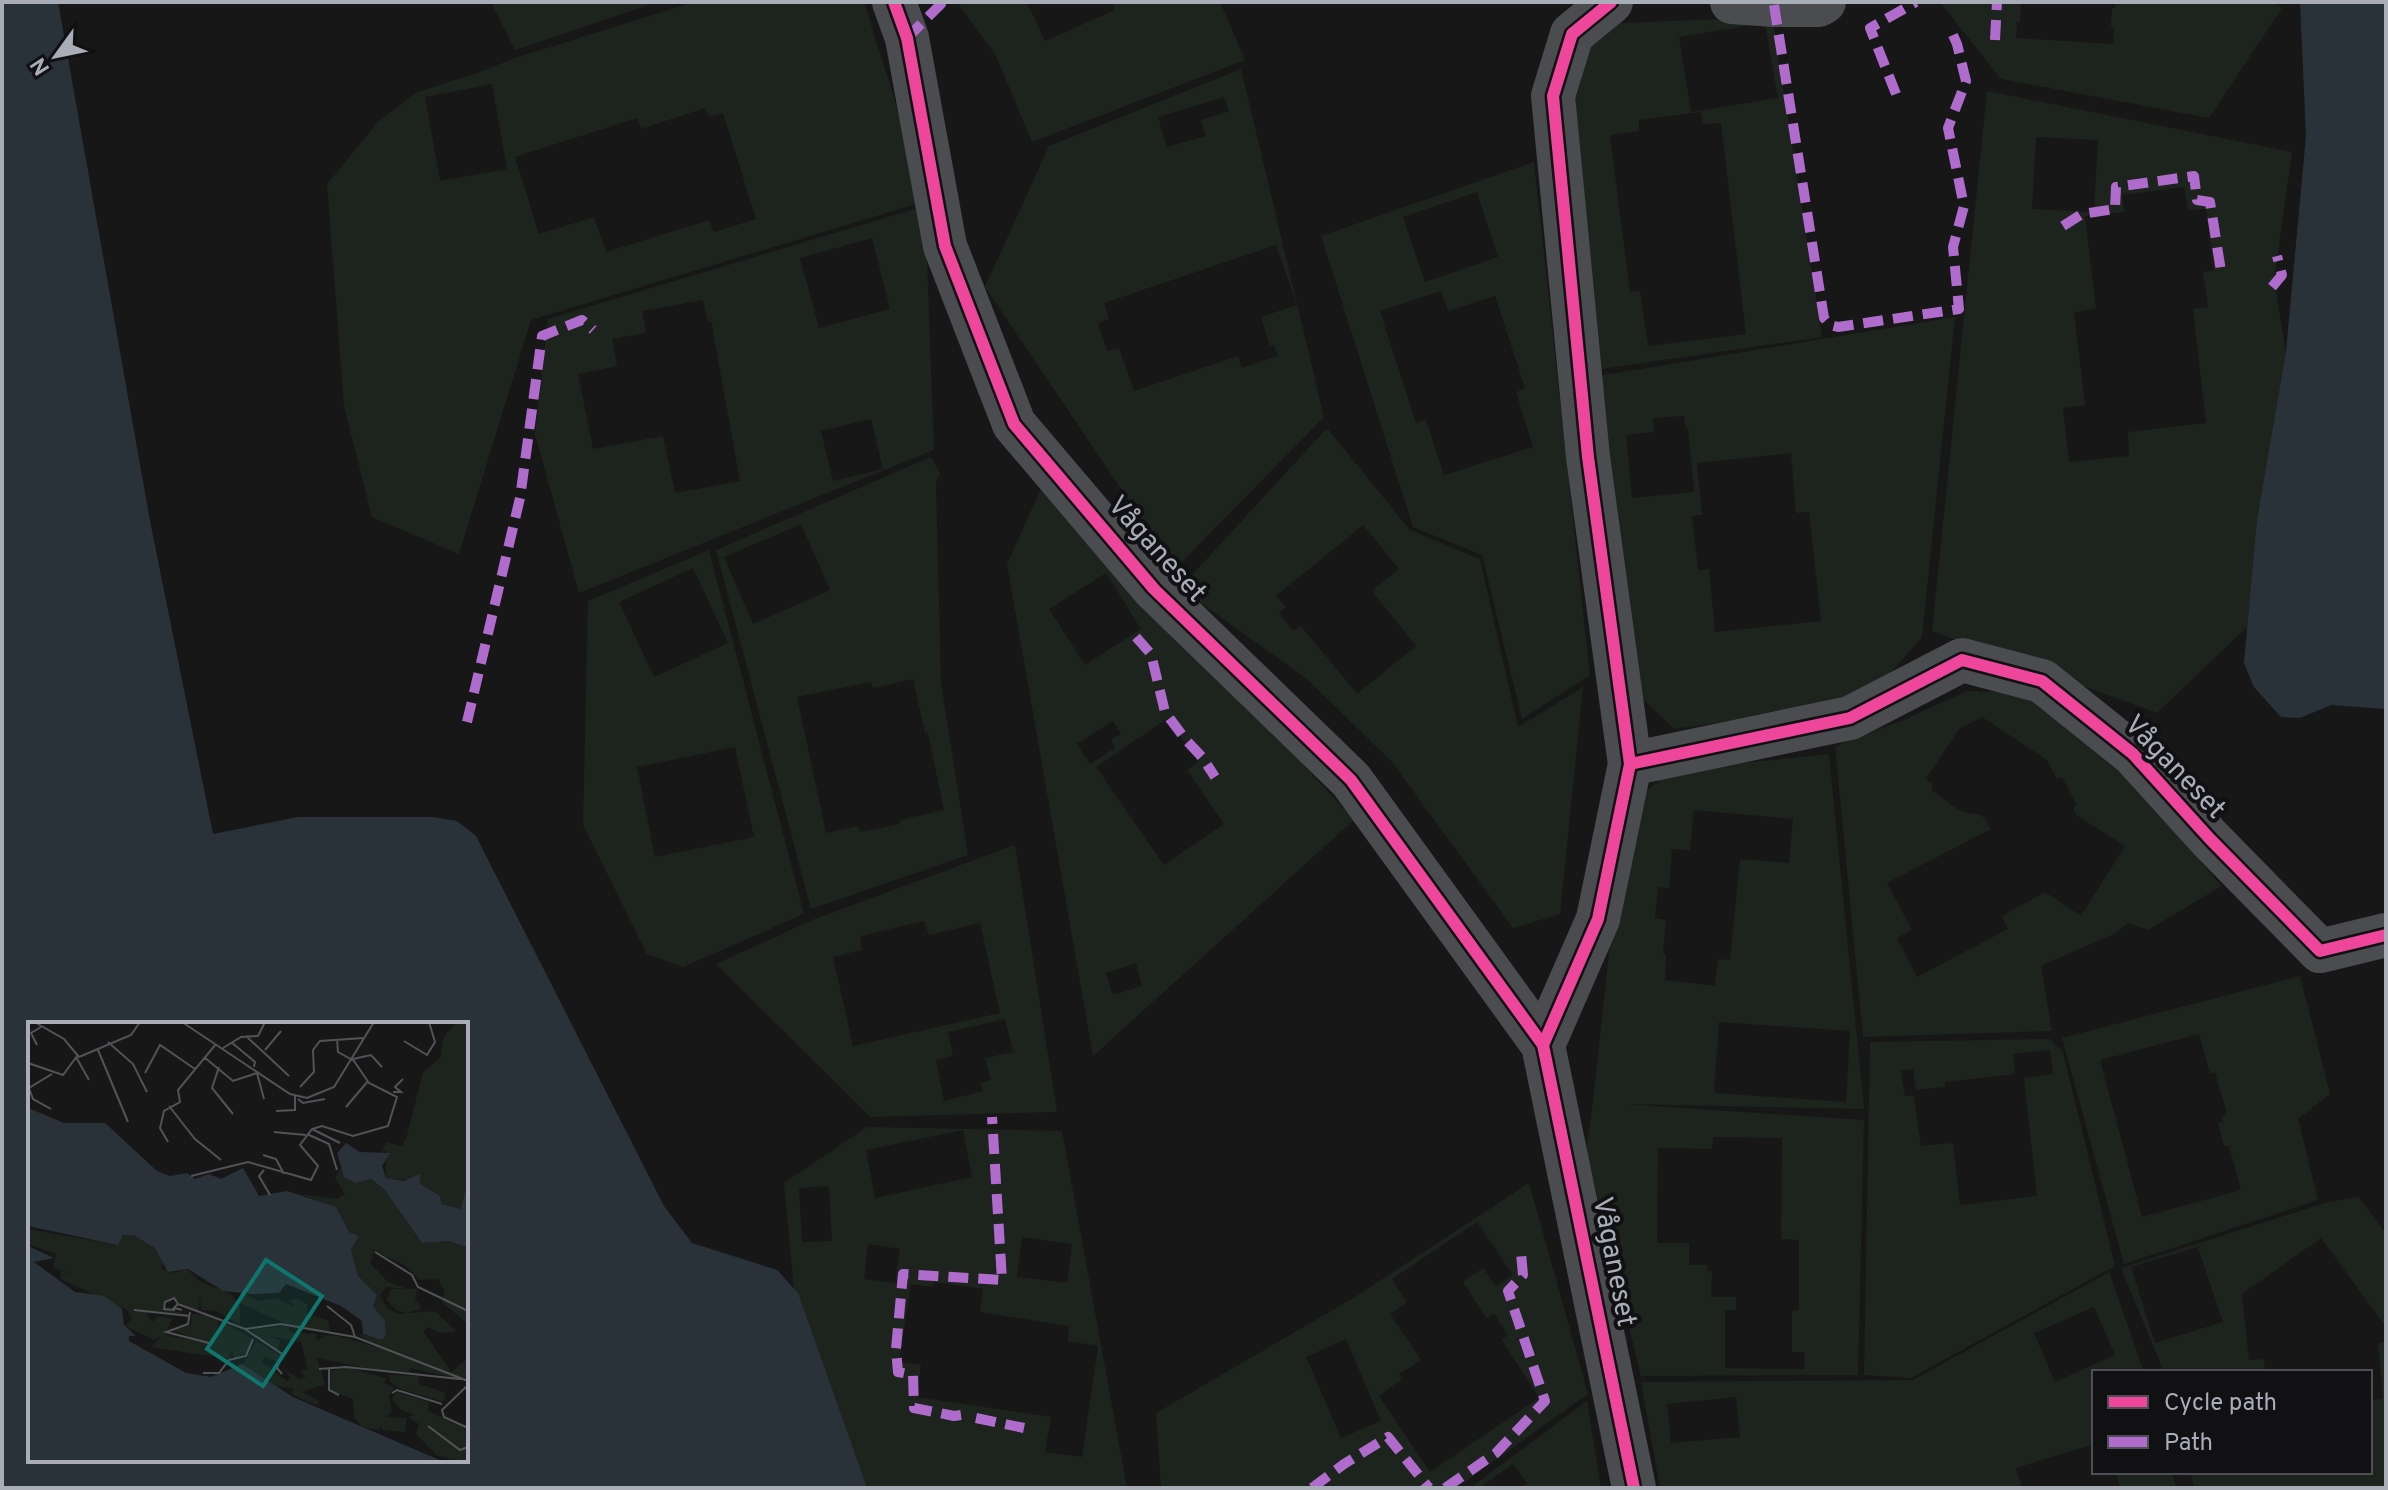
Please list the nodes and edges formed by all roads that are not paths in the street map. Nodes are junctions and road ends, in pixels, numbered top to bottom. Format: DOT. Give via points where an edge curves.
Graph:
graph roads {
  1 [pos="894,2"];
  2 [pos="1611,2"];
  3 [pos="1732,2"];
  4 [pos="1824,2"];
  5 [pos="1630,764"];
  6 [pos="2386,935"];
  7 [pos="1543,1045"];
  8 [pos="1634,1488"];
  1 -- 7 [label="street, Våganeset" via="907,38 945,246 1014,424 1154,589 1351,780"];
  2 -- 5 [label="street" via="1572,34 1553,96 1588,457"];
  3 -- 4 [label="street"];
  5 -- 6 [label="street, Våganeset" via="1850,718 1962,660 2042,681 2133,754 2320,951"];
  5 -- 7 [label="street" via="1598,919"];
  7 -- 8 [label="street, Våganeset"];
}
